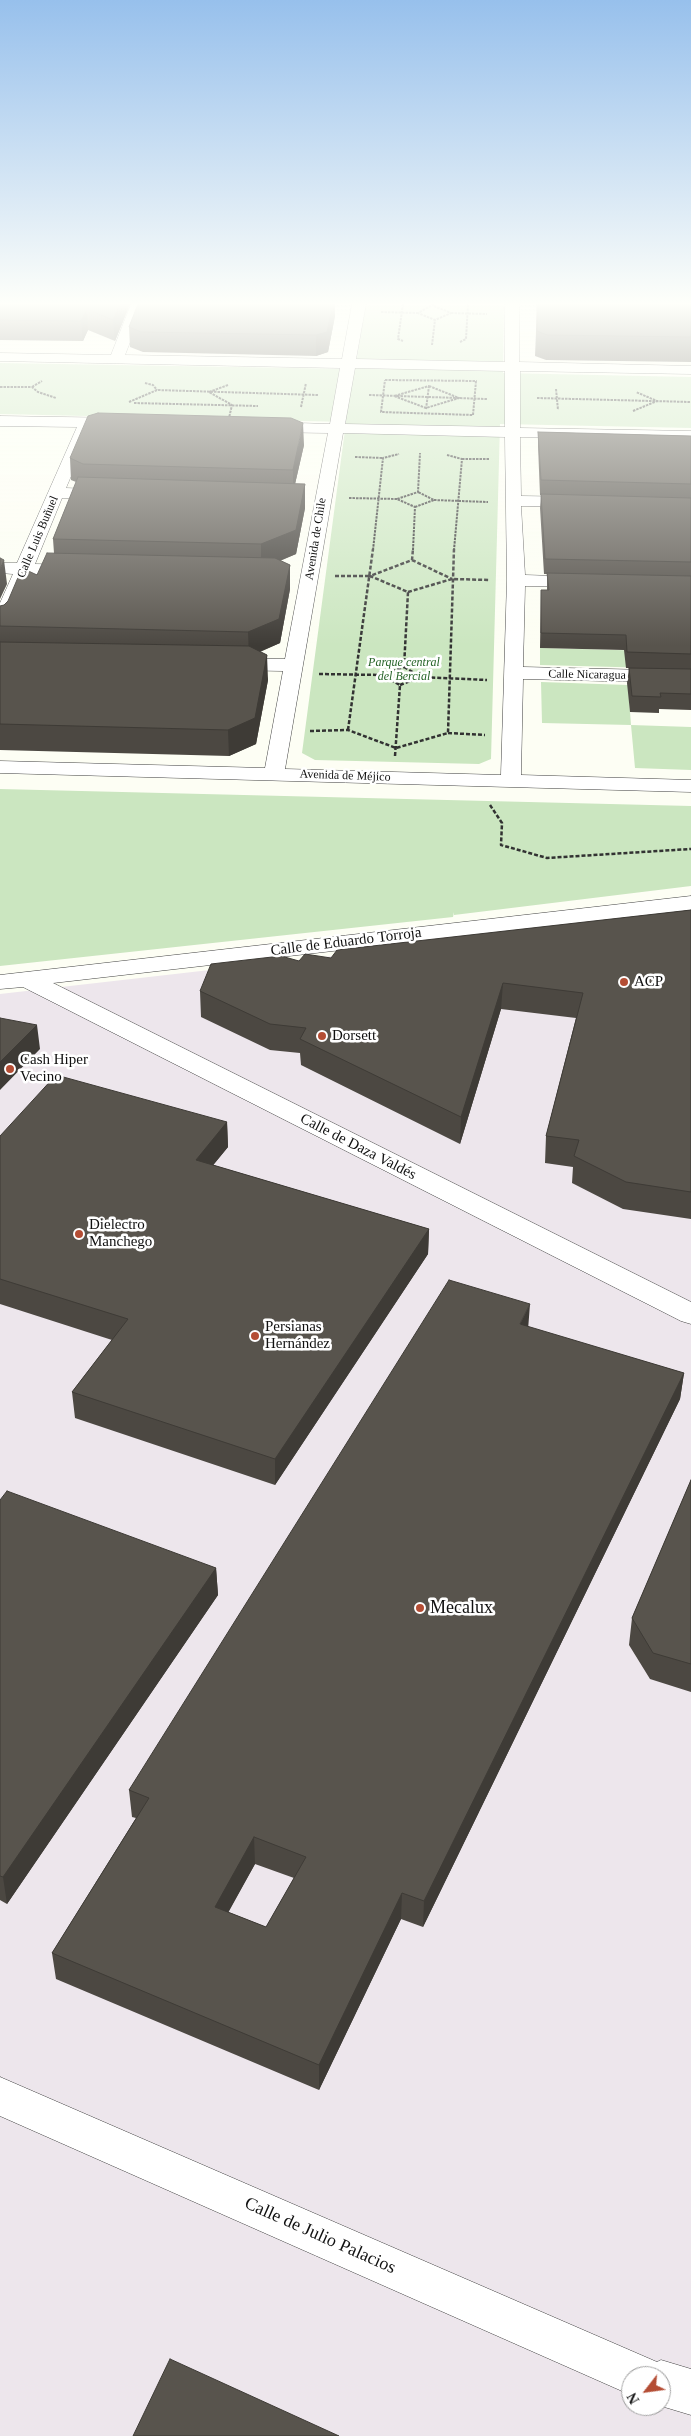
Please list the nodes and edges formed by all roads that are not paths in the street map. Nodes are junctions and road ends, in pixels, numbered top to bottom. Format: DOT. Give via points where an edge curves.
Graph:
graph roads {
  1 [pos="346,418"];
  2 [pos="505,418"];
  3 [pos="0,421"];
  4 [pos="86,423"];
  5 [pos="135,424"];
  6 [pos="254,426"];
  7 [pos="344,428"];
  8 [pos="505,432"];
  9 [pos="691,436"];
  10 [pos="56,493"];
  11 [pos="124,495"];
  12 [pos="504,501"];
  13 [pos="592,502"];
  14 [pos="0,568"];
  15 [pos="26,568"];
  16 [pos="94,570"];
  17 [pos="290,575"];
  18 [pos="310,576"];
  19 [pos="516,580"];
  20 [pos="604,582"];
  21 [pos="0,624"];
  22 [pos="216,664"];
  23 [pos="294,665"];
  24 [pos="514,673"];
  25 [pos="691,677"];
  26 [pos="0,767"];
  27 [pos="274,774"];
  28 [pos="511,780"];
  29 [pos="691,786"];
  30 [pos="691,903"];
  31 [pos="26,979"];
  32 [pos="0,982"];
  33 [pos="691,1314"];
  34 [pos="0,2096"];
  35 [pos="621,2368"];
  36 [pos="671,2386"];
  37 [pos="691,2392"];
  1 -- 7 [label="street, Avenida de Chile"];
  2 -- 8 [label="street"];
  3 -- 4 [label="street"];
  4 -- 5 [label="street"];
  4 -- 10 [label="street, Calle Luis Buñuel"];
  6 -- 7 [label="street"];
  7 -- 8 [label="street"];
  7 -- 18 [label="street, Avenida de Chile" via="315,501"];
  8 -- 9 [label="street"];
  8 -- 12 [label="street"];
  10 -- 11 [label="street"];
  10 -- 15 [label="street, Calle Luis Buñuel"];
  12 -- 13 [label="street"];
  12 -- 19 [label="street"];
  14 -- 15 [label="street"];
  15 -- 16 [label="street"];
  15 -- 21 [label="street, Calle Luis Buñuel"];
  17 -- 18 [label="street"];
  18 -- 23 [label="street, Avenida de Chile"];
  19 -- 20 [label="street"];
  19 -- 24 [label="street"];
  22 -- 23 [label="street"];
  23 -- 27 [label="street, Avenida de Chile"];
  24 -- 25 [label="street, Calle Nicaragua"];
  24 -- 28 [label="street"];
  26 -- 27 [label="street, Avenida de Méjico"];
  27 -- 28 [label="street, Avenida de Méjico"];
  28 -- 29 [label="street, Avenida de Méjico"];
  30 -- 31 [label="street, Calle de Eduardo Torroja"];
  31 -- 32 [label="street, Calle de Eduardo Torroja"];
  31 -- 33 [label="street, Calle de Daza Valdés"];
  34 -- 35 [label="street, Calle de Julio Palacios"];
  36 -- 37 [label="street"];
}
